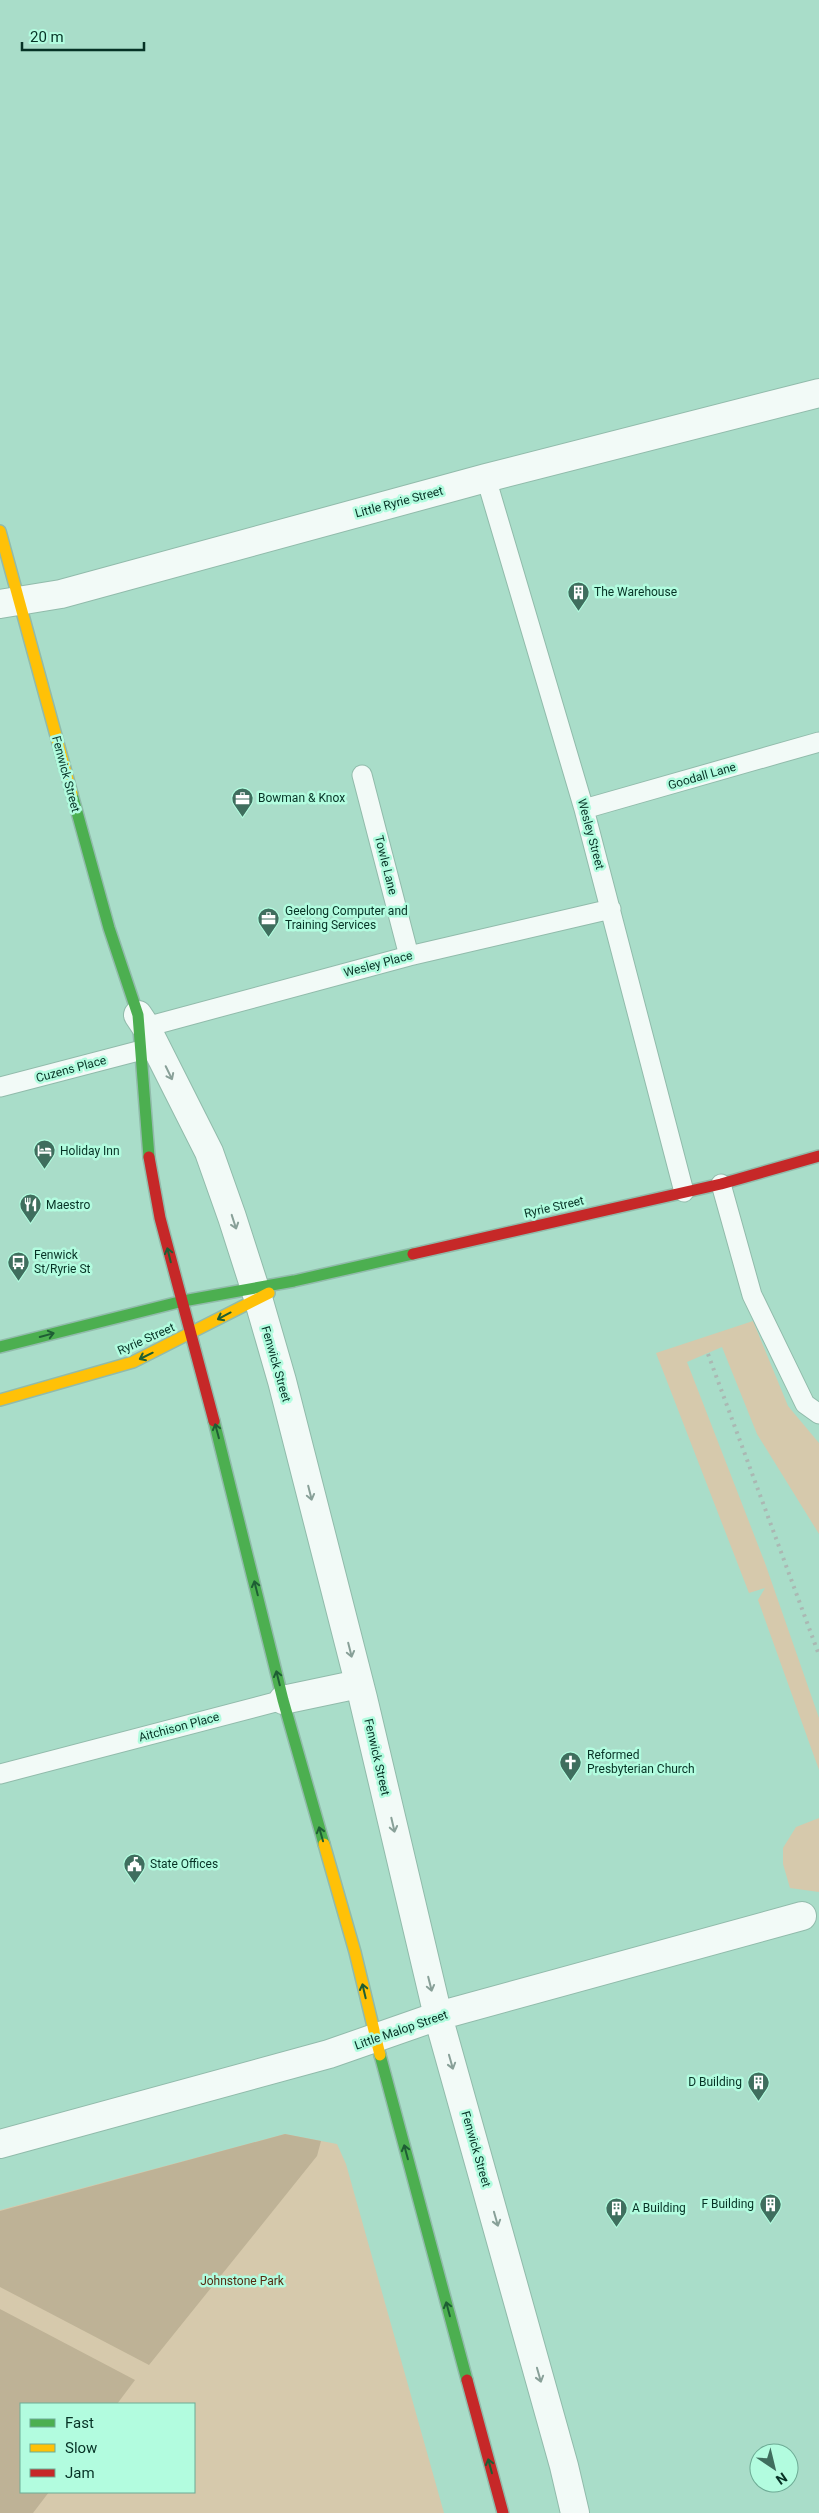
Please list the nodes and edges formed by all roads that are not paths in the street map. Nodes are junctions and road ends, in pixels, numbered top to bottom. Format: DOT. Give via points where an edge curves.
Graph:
graph roads {
  1 [pos="819,381"];
  2 [pos="808,395"];
  3 [pos="486,478"];
  4 [pos="0,531"];
  5 [pos="9,603"];
  6 [pos="819,742"];
  7 [pos="362,775"];
  8 [pos="584,810"];
  9 [pos="611,909"];
  10 [pos="409,956"];
  11 [pos="142,1030"];
  12 [pos="0,1087"];
  13 [pos="819,1156"];
  14 [pos="721,1184"];
  15 [pos="684,1192"];
  16 [pos="256,1292"];
  17 [pos="181,1302"];
  18 [pos="190,1334"];
  19 [pos="0,1347"];
  20 [pos="0,1400"];
  21 [pos="819,1414"];
  22 [pos="359,1684"];
  23 [pos="283,1700"];
  24 [pos="0,1774"];
  25 [pos="802,1916"];
  26 [pos="438,2016"];
  27 [pos="375,2039"];
  28 [pos="0,2144"];
  29 [pos="503,2513"];
  30 [pos="575,2513"];
  1 -- 2 [label="street, Little Ryrie Street"];
  2 -- 3 [label="street, Little Ryrie Street"];
  3 -- 5 [label="street, Little Ryrie Street" via="61,594"];
  3 -- 8 [label="lane, Wesley Street"];
  4 -- 5 [label="street, Fenwick Street"];
  5 -- 11 [label="street, Fenwick Street"];
  6 -- 8 [label="lane, Goodall Lane"];
  7 -- 10 [label="lane, Towle Lane"];
  8 -- 9 [label="lane, Wesley Street"];
  9 -- 10 [label="lane, Wesley Place"];
  9 -- 15 [label="lane, Wesley Street"];
  10 -- 11 [label="lane, Wesley Place"];
  11 -- 12 [label="lane, Cuzens Place"];
  11 -- 16 [label="street, Fenwick Street, one-way" via="209,1152"];
  17 -- 11 [label="street, Fenwick Street, one-way" via="149,1158"];
  13 -- 14 [label="street, Ryrie Street"];
  14 -- 15 [label="street, Ryrie Street"];
  14 -- 21 [label="lane" via="752,1295 805,1404"];
  15 -- 16 [label="street, Ryrie Street"];
  16 -- 17 [label="street, Ryrie Street"];
  16 -- 18 [label="street, Ryrie Street, one-way"];
  16 -- 22 [label="street, Fenwick Street, one-way" via="282,1381"];
  17 -- 18 [label="street, Fenwick Street"];
  19 -- 17 [label="street, Ryrie Street, one-way"];
  18 -- 20 [label="street, Ryrie Street, one-way" via="133,1362"];
  23 -- 18 [label="street, Fenwick Street, one-way"];
  22 -- 23 [label="street, Aitchison Place"];
  22 -- 26 [label="street, Fenwick Street, one-way"];
  23 -- 24 [label="lane, Aitchison Place"];
  27 -- 23 [label="street, Fenwick Street, one-way" via="355,1952"];
  25 -- 26 [label="street, Little Malop Street"];
  26 -- 27 [label="street, Little Malop Street"];
  26 -- 30 [label="street, Fenwick Street, one-way"];
  27 -- 28 [label="street, Little Malop Street"];
  29 -- 27 [label="street, Fenwick Street, one-way"];
}
